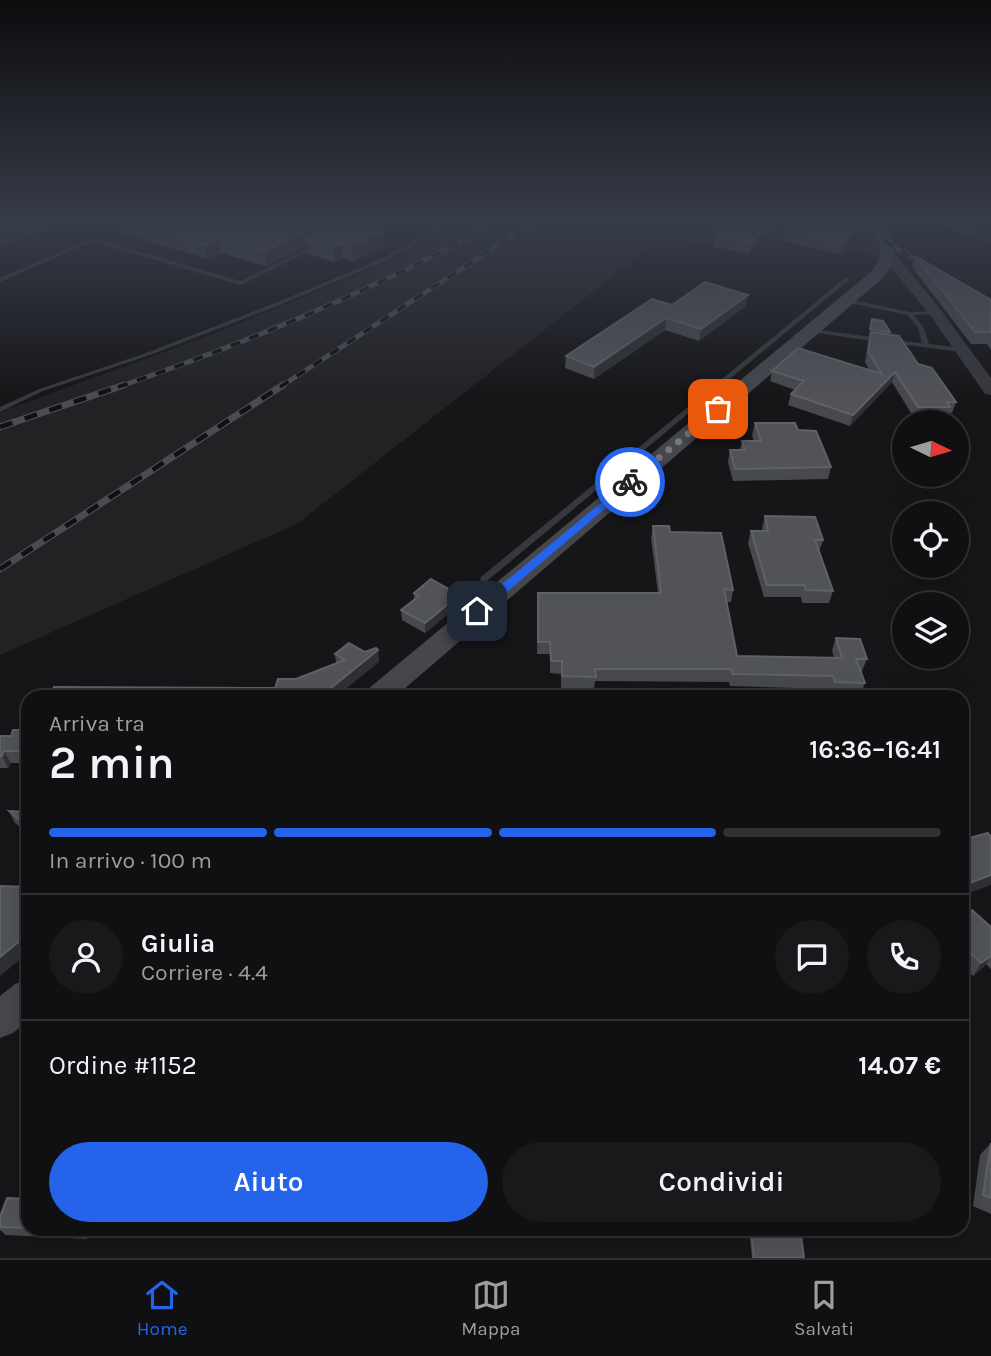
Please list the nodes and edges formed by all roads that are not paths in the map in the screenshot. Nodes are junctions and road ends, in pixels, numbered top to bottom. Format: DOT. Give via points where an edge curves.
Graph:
graph roads {
  1 [pos="227,280"];
  2 [pos="250,280"];
  3 [pos="337,280"];
  4 [pos="868,280"];
  5 [pos="908,280"];
  6 [pos="837,298"];
  7 [pos="935,312"];
  8 [pos="910,314"];
  9 [pos="797,336"];
  10 [pos="926,346"];
  11 [pos="962,350"];
  12 [pos="991,390"];
  13 [pos="0,410"];
  14 [pos="626,474"];
  15 [pos="484,579"];
  16 [pos="385,690"];
  17 [pos="21,1002"];
  18 [pos="0,1020"];
  1 -- 2 [label="lane"];
  3 -- 13 [label="lane" via="148,354 41,390"];
  4 -- 6 [label="main road"];
  5 -- 7 [label="street"];
  6 -- 8 [label="lane"];
  6 -- 9 [label="main road"];
  6 -- 9 [label="lane"];
  7 -- 8 [label="lane"];
  7 -- 11 [label="street"];
  8 -- 10 [label="lane" via="921,328"];
  9 -- 10 [label="lane"];
  9 -- 14 [label="main road"];
  10 -- 11 [label="lane"];
  11 -- 12 [label="street"];
  14 -- 15 [label="lane"];
  14 -- 16 [label="main road"];
  17 -- 18 [label="main road"];
}
